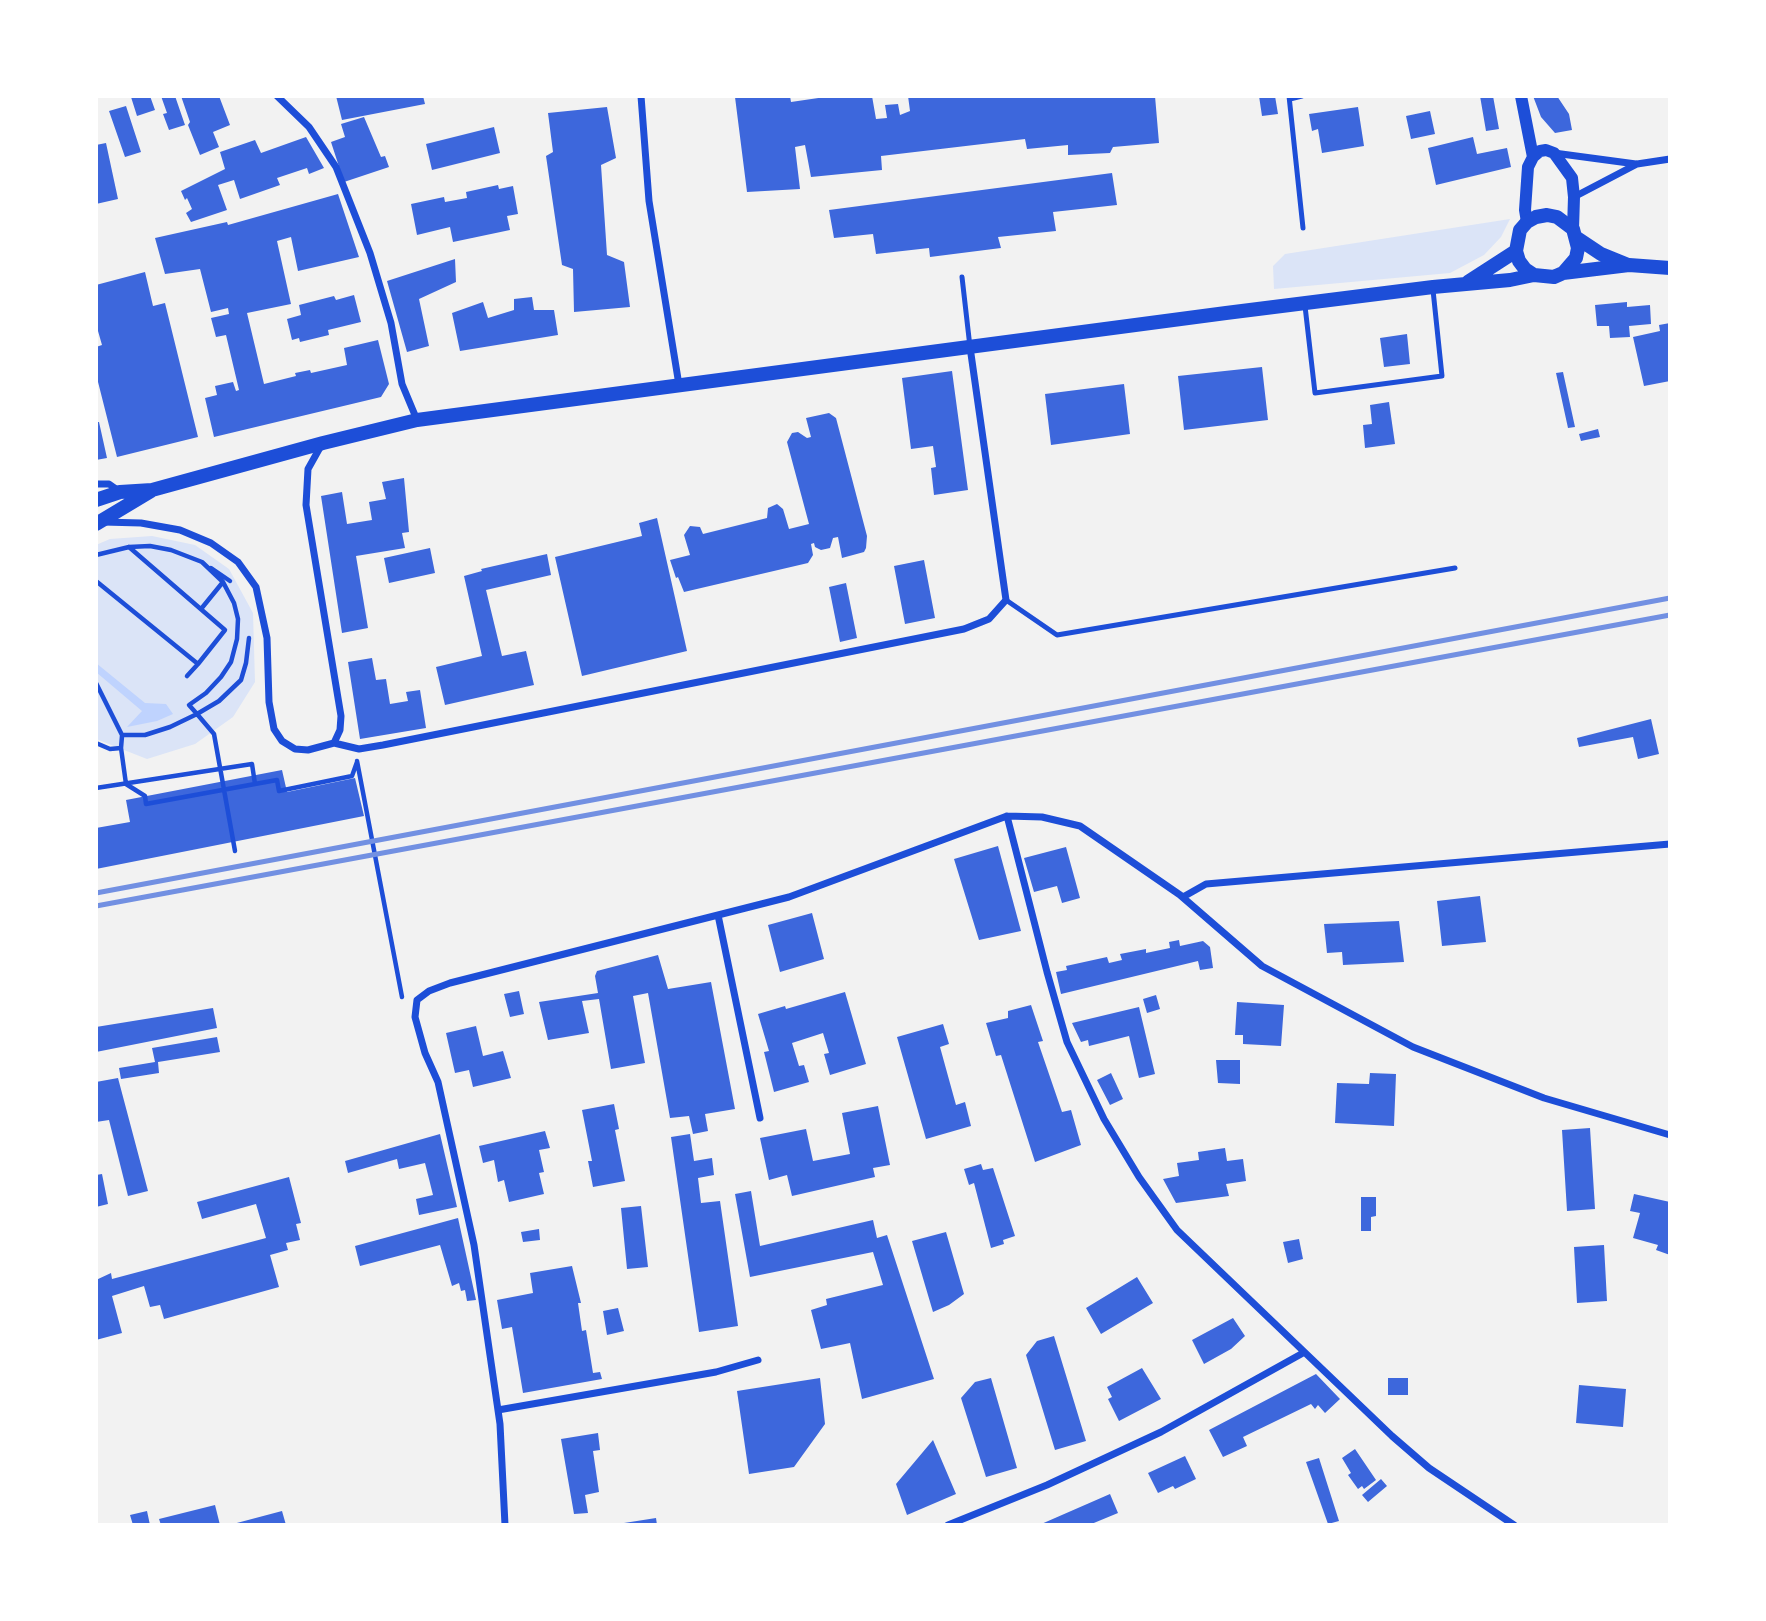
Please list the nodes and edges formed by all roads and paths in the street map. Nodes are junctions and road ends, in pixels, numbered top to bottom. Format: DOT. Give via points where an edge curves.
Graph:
graph roads {
  1 [pos="277,96"];
  2 [pos="641,96"];
  3 [pos="1302,96"];
  4 [pos="1521,96"];
  5 [pos="1289,97"];
  6 [pos="1529,133"];
  7 [pos="1550,152"];
  8 [pos="1533,157"];
  9 [pos="1670,159"];
  10 [pos="1637,164"];
  11 [pos="1574,197"];
  12 [pos="1527,222"];
  13 [pos="1303,228"];
  14 [pos="1575,234"];
  15 [pos="1516,251"];
  16 [pos="1629,265"];
  17 [pos="1670,268"];
  18 [pos="1563,273"];
  19 [pos="1534,275"];
  20 [pos="962,277"];
  21 [pos="1464,285"];
  22 [pos="1433,287"];
  23 [pos="1305,303"];
  24 [pos="970,346"];
  25 [pos="679,386"];
  26 [pos="417,421"];
  27 [pos="323,443"];
  28 [pos="96,484"];
  29 [pos="152,490"];
  30 [pos="120,492"];
  31 [pos="96,500"];
  32 [pos="99,524"];
  33 [pos="128,547"];
  34 [pos="96,555"];
  35 [pos="202,562"];
  36 [pos="1455,568"];
  37 [pos="96,581"];
  38 [pos="223,582"];
  39 [pos="232,584"];
  40 [pos="1006,600"];
  41 [pos="201,609"];
  42 [pos="225,630"];
  43 [pos="248,630"];
  44 [pos="237,639"];
  45 [pos="198,664"];
  46 [pos="187,676"];
  47 [pos="96,682"];
  48 [pos="197,714"];
  49 [pos="122,736"];
  50 [pos="96,743"];
  51 [pos="334,743"];
  52 [pos="121,748"];
  53 [pos="220,769"];
  54 [pos="126,784"];
  55 [pos="255,784"];
  56 [pos="96,788"];
  57 [pos="224,790"];
  58 [pos="1007,816"];
  59 [pos="1670,844"];
  60 [pos="235,851"];
  61 [pos="1180,895"];
  62 [pos="718,915"];
  63 [pos="404,1009"];
  64 [pos="760,1118"];
  65 [pos="1670,1135"];
  66 [pos="1303,1353"];
  67 [pos="758,1360"];
  68 [pos="498,1410"];
  69 [pos="505,1525"];
  70 [pos="948,1525"];
  71 [pos="1514,1525"];
  1 -- 26 [label="street" via="309,127 337,167 369,253 391,323 402,384"];
  2 -- 25 [label="street" via="649,201"];
  3 -- 5 [label="lane"];
  4 -- 6 [label="street"];
  5 -- 13 [label="lane"];
  6 -- 7 [label="street"];
  6 -- 8 [label="street"];
  7 -- 8 [label="street" via="1540,151"];
  7 -- 10 [label="street"];
  7 -- 11 [label="street" via="1572,178"];
  8 -- 12 [label="street" via="1528,167"];
  9 -- 10 [label="street"];
  10 -- 11 [label="street"];
  11 -- 14 [label="street"];
  12 -- 14 [label="main road" via="1547,215 1557,217"];
  12 -- 15 [label="main road" via="1520,230"];
  14 -- 16 [label="main road" via="1601,254"];
  14 -- 18 [label="main road" via="1576,258"];
  15 -- 19 [label="main road" via="1519,261"];
  15 -- 21 [label="main road"];
  16 -- 17 [label="main road"];
  16 -- 18 [label="main road"];
  18 -- 19 [label="main road" via="1544,278"];
  19 -- 21 [label="main road"];
  20 -- 24 [label="lane"];
  21 -- 22 [label="main road"];
  22 -- 23 [label="main road"];
  22 -- 23 [label="lane" via="1442,376 1314,393"];
  23 -- 24 [label="main road"];
  24 -- 25 [label="main road"];
  24 -- 40 [label="street"];
  25 -- 26 [label="main road"];
  26 -- 27 [label="main road"];
  27 -- 29 [label="main road"];
  27 -- 51 [label="street" via="308,470 306,505 341,716"];
  28 -- 30 [label="street" via="109,484"];
  29 -- 30 [label="main road"];
  29 -- 32 [label="main road"];
  30 -- 31 [label="main road"];
  32 -- 51 [label="street" via="141,523 180,530 237,562 256,587 267,638 274,729 295,749"];
  33 -- 34 [label="path"];
  33 -- 35 [label="path" via="172,550"];
  33 -- 41 [label="path"];
  35 -- 38 [label="path"];
  35 -- 39 [label="path"];
  36 -- 40 [label="lane" via="1057,635"];
  37 -- 45 [label="path"];
  38 -- 41 [label="path"];
  38 -- 44 [label="path" via="238,619"];
  40 -- 51 [label="street" via="989,619 964,629 383,745 359,749"];
  41 -- 42 [label="path"];
  42 -- 44 [label="path"];
  42 -- 45 [label="path"];
  43 -- 48 [label="path" via="241,680"];
  44 -- 48 [label="path" via="221,677 189,705"];
  45 -- 46 [label="path"];
  47 -- 49 [label="path"];
  48 -- 49 [label="path" via="145,735"];
  48 -- 53 [label="path" via="214,734"];
  49 -- 52 [label="path"];
  50 -- 52 [label="path"];
  52 -- 54 [label="path"];
  53 -- 54 [label="path"];
  53 -- 55 [label="path" via="252,764"];
  53 -- 57 [label="path"];
  54 -- 56 [label="path"];
  54 -- 57 [label="path" via="145,796 146,804"];
  55 -- 57 [label="path"];
  55 -- 63 [label="path" via="277,780 279,791 352,776 357,761"];
  57 -- 60 [label="path"];
  58 -- 61 [label="street" via="1042,817 1080,826"];
  58 -- 62 [label="street" via="789,897"];
  58 -- 66 [label="street" via="1067,1042 1104,1119 1177,1230"];
  59 -- 61 [label="street" via="1206,884"];
  61 -- 65 [label="street" via="1262,966 1413,1047 1544,1097"];
  62 -- 64 [label="street"];
  62 -- 68 [label="street" via="450,983 418,1000 415,1017 438,1082 474,1245"];
  66 -- 70 [label="street" via="1161,1432"];
  66 -- 71 [label="street" via="1429,1468"];
  67 -- 68 [label="street" via="716,1372"];
  68 -- 69 [label="street"];
}
